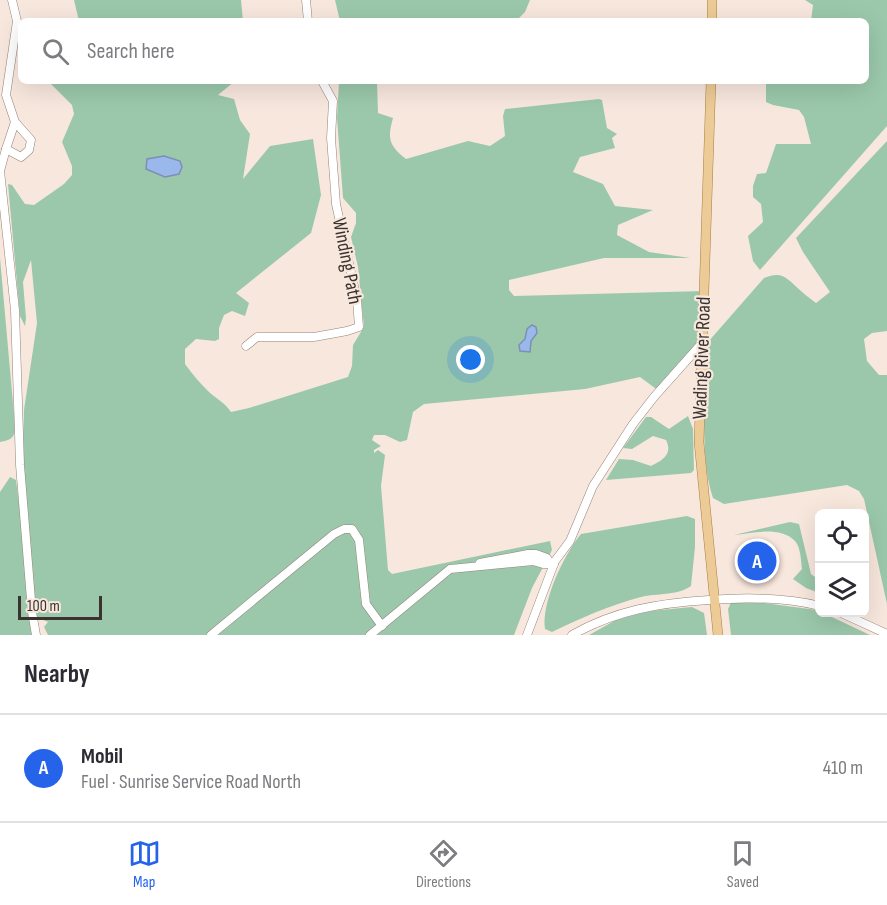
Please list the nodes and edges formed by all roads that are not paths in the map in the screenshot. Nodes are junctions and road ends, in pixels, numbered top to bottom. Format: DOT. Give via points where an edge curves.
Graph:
graph roads {
  1 [pos="12,0"];
  2 [pos="306,0"];
  3 [pos="712,0"];
  4 [pos="308,18"];
  5 [pos="712,18"];
  6 [pos="323,84"];
  7 [pos="711,84"];
  8 [pos="15,122"];
  9 [pos="6,149"];
  10 [pos="703,342"];
  11 [pos="246,346"];
  12 [pos="552,564"];
  13 [pos="714,599"];
  14 [pos="815,605"];
  15 [pos="850,617"];
  16 [pos="382,626"];
  17 [pos="215,633"];
  18 [pos="887,634"];
  19 [pos="36,635"];
  20 [pos="370,635"];
  21 [pos="527,635"];
  22 [pos="572,635"];
  23 [pos="718,635"];
  1 -- 8 [label="street" via="17,21 6,95"];
  2 -- 4 [label="street"];
  3 -- 5 [label="main road"];
  6 -- 11 [label="street, Winding Path" via="333,101 331,138 336,204 359,327 314,337 257,337"];
  7 -- 10 [label="main road, Wading River Road"];
  8 -- 9 [label="street"];
  8 -- 9 [label="street" via="31,140 29,150 21,157"];
  9 -- 19 [label="street" via="0,171 15,310 20,465"];
  10 -- 12 [label="street" via="633,424 593,486 570,541"];
  10 -- 13 [label="main road, Wading River Road" via="699,442"];
  12 -- 16 [label="street" via="536,554 450,569"];
  12 -- 21 [label="street"];
  13 -- 14 [label="street" via="782,599"];
  13 -- 22 [label="street" via="636,609"];
  13 -- 23 [label="main road, Wading River Road"];
  15 -- 18 [label="street"];
  16 -- 17 [label="street" via="366,604 359,540 352,529 344,529"];
  16 -- 20 [label="street"];
}
